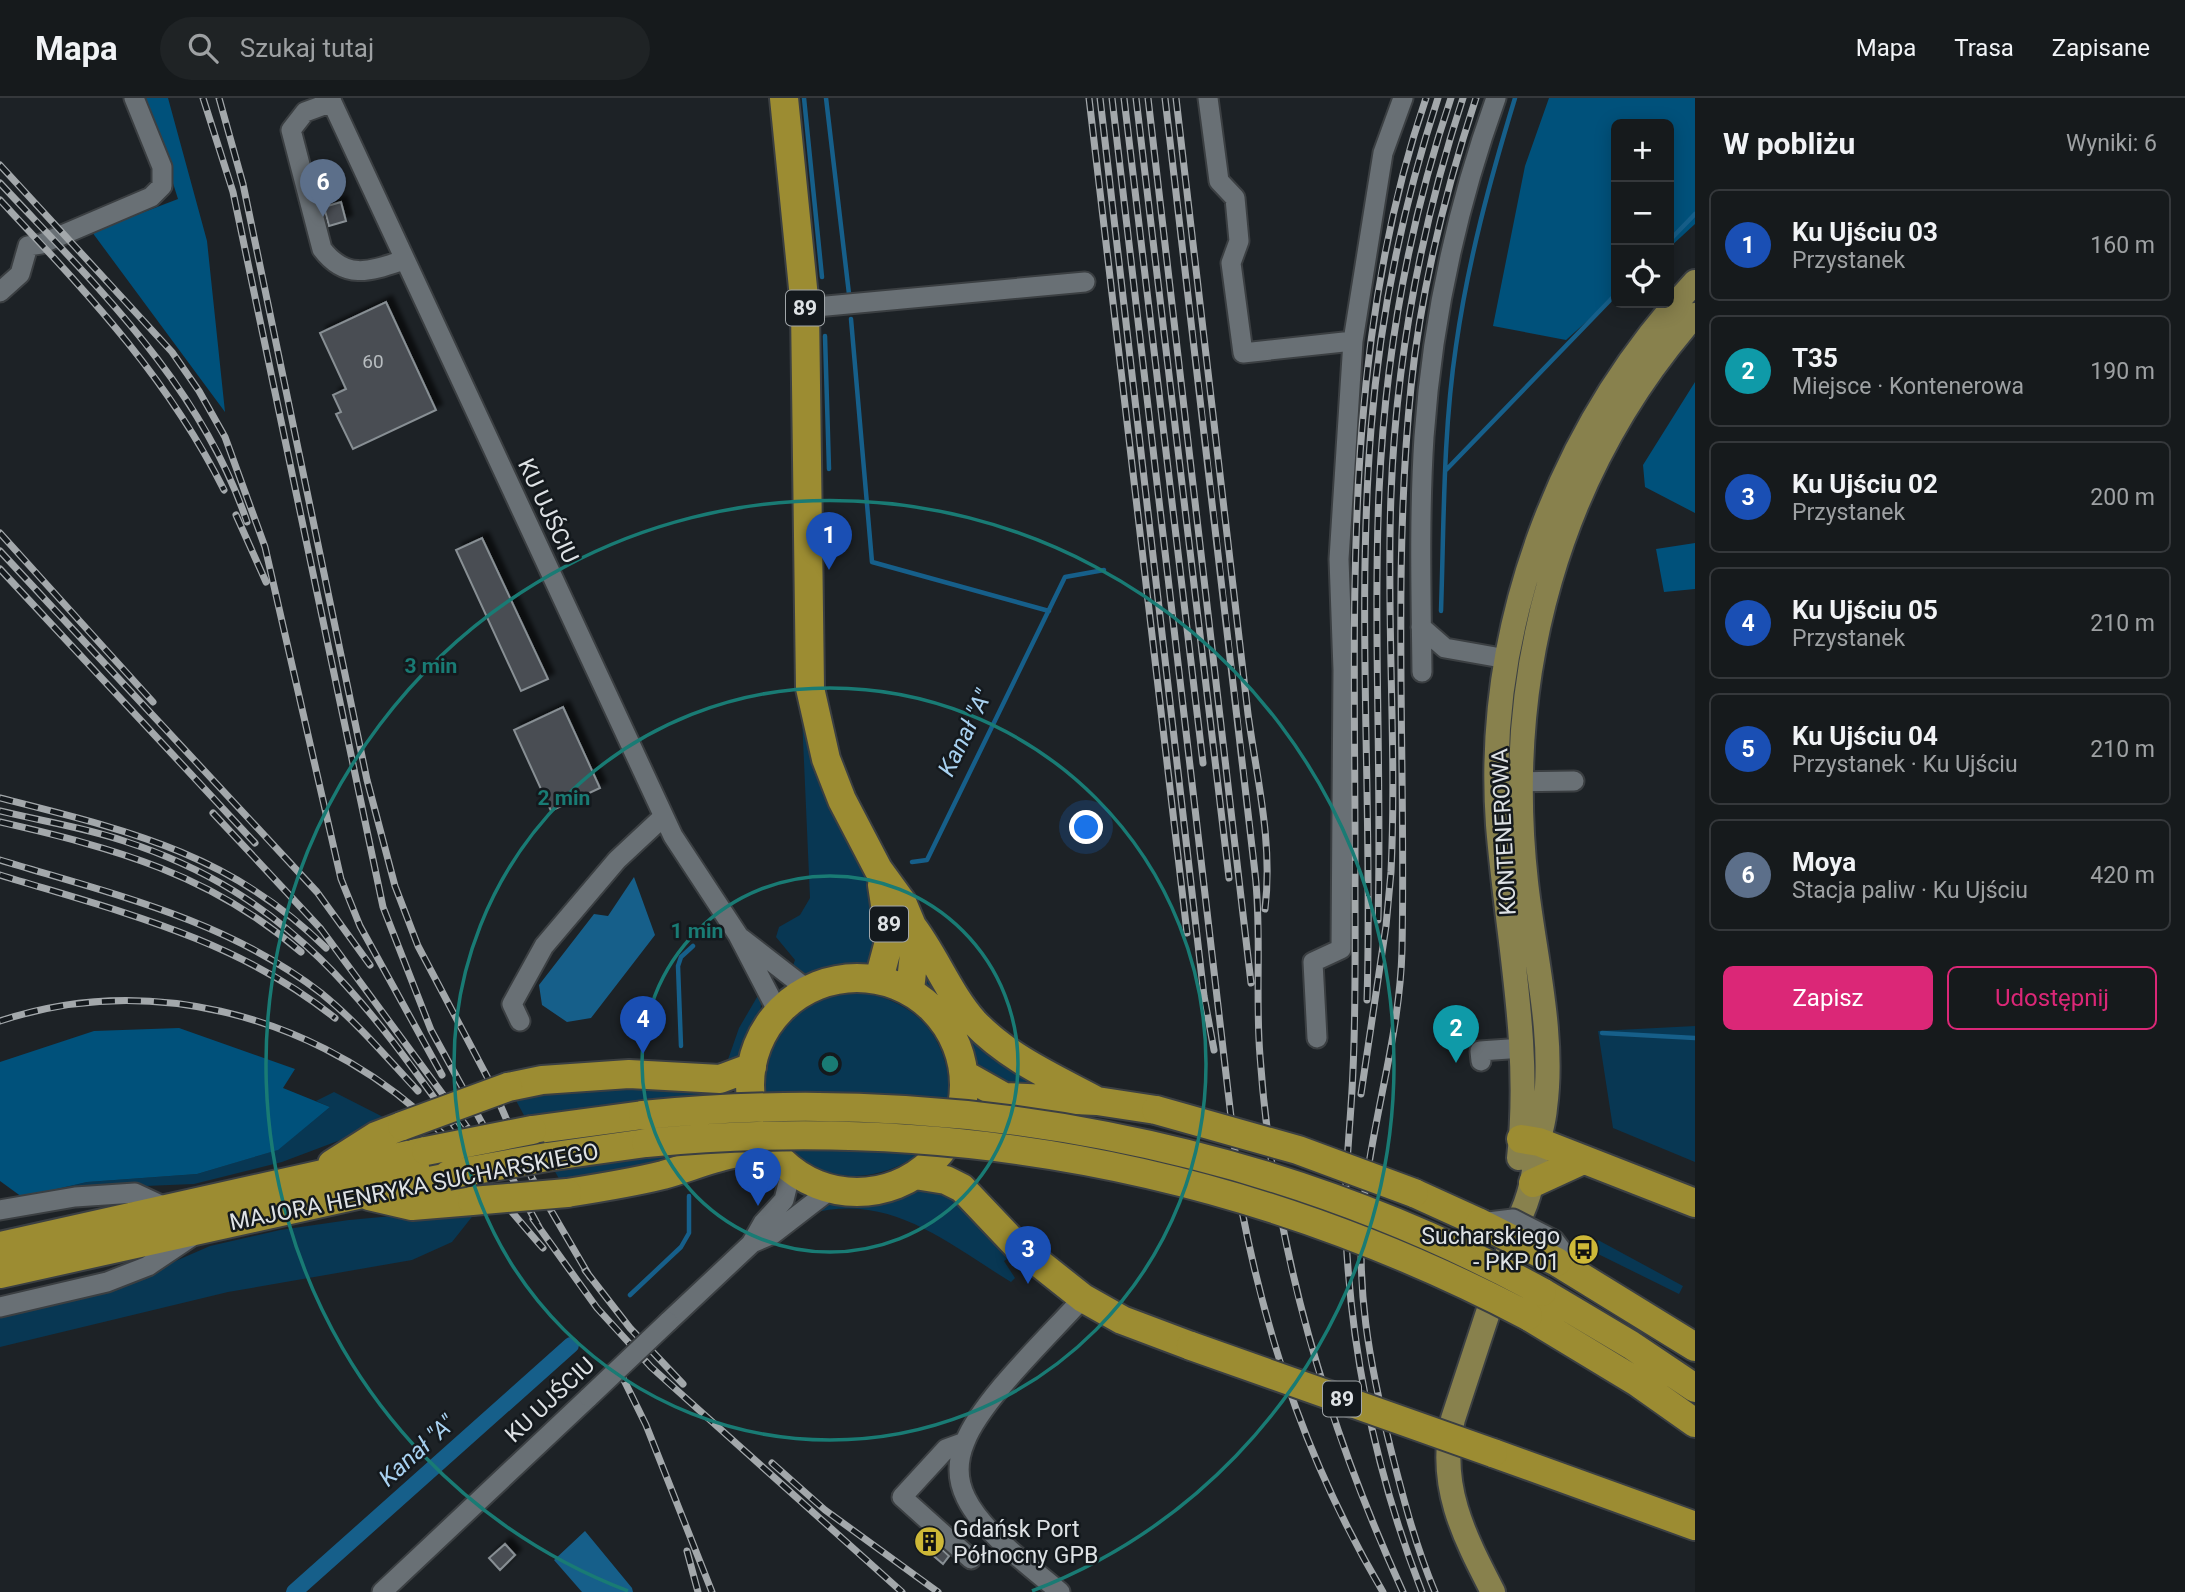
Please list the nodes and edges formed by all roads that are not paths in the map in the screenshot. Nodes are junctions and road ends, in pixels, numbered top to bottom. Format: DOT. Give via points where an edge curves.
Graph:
graph roads {
  1 [pos="134,98"];
  2 [pos="784,98"];
  3 [pos="1208,98"];
  4 [pos="1403,98"];
  5 [pos="1496,98"];
  6 [pos="331,100"];
  7 [pos="404,260"];
  8 [pos="1085,282"];
  9 [pos="1695,282"];
  10 [pos="0,292"];
  11 [pos="805,308"];
  12 [pos="1695,315"];
  13 [pos="1353,341"];
  14 [pos="1421,627"];
  15 [pos="1507,659"];
  16 [pos="1422,672"];
  17 [pos="1574,781"];
  18 [pos="1508,782"];
  19 [pos="663,817"];
  20 [pos="878,869"];
  21 [pos="912,926"];
  22 [pos="738,935"];
  23 [pos="879,979"];
  24 [pos="808,990"];
  25 [pos="910,990"];
  26 [pos="778,1012"];
  27 [pos="520,1021"];
  28 [pos="1317,1038"];
  29 [pos="1523,1048"];
  30 [pos="1481,1061"];
  31 [pos="752,1068"];
  32 [pos="965,1075"];
  33 [pos="1097,1101"];
  34 [pos="1530,1141"];
  35 [pos="1583,1160"];
  36 [pos="782,1161"];
  37 [pos="314,1175"];
  38 [pos="915,1175"];
  39 [pos="1533,1183"];
  40 [pos="830,1190"];
  41 [pos="359,1194"];
  42 [pos="1695,1203"];
  43 [pos="167,1208"];
  44 [pos="0,1210"];
  45 [pos="1518,1221"];
  46 [pos="203,1229"];
  47 [pos="751,1244"];
  48 [pos="0,1246"];
  49 [pos="0,1275"];
  50 [pos="1083,1298"];
  51 [pos="0,1307"];
  52 [pos="1695,1347"];
  53 [pos="1695,1388"];
  54 [pos="1695,1423"];
  55 [pos="965,1441"];
  56 [pos="1695,1526"];
  57 [pos="971,1559"];
  58 [pos="382,1592"];
  59 [pos="1060,1592"];
  60 [pos="1493,1592"];
  1 -- 10 [label="street" via="162,167 162,186 152,197 28,246 19,274"];
  2 -- 11 [label="highway, 89"];
  3 -- 13 [label="street" via="1219,181 1235,198 1239,241 1231,263 1244,353"];
  4 -- 13 [label="street" via="1383,153"];
  5 -- 14 [label="street" via="1471,174 1442,295 1424,435"];
  6 -- 7 [label="street, KU UJŚCIU"];
  6 -- 7 [label="street" via="305,112 291,130 322,249 344,269 361,271"];
  7 -- 19 [label="street, KU UJŚCIU"];
  8 -- 11 [label="street"];
  9 -- 15 [label="main road, KONTENEROWA" via="1623,370 1573,456 1537,543"];
  11 -- 20 [label="highway, 89" via="810,688 825,759"];
  12 -- 18 [label="main road, KONTENEROWA" via="1617,422 1564,533 1531,650"];
  13 -- 28 [label="street" via="1339,559 1341,948 1314,962"];
  14 -- 15 [label="street" via="1445,648"];
  14 -- 16 [label="street"];
  15 -- 18 [label="main road, KONTENEROWA" via="1500,713"];
  17 -- 18 [label="street"];
  18 -- 29 [label="main road, KONTENEROWA" via="1501,850"];
  18 -- 34 [label="main road, KONTENEROWA" via="1543,1010 1546,1108"];
  19 -- 22 [label="street, KU UJŚCIU" via="690,867"];
  19 -- 27 [label="street" via="617,860 544,946 512,1004"];
  20 -- 21 [label="highway, 89" via="902,902"];
  20 -- 23 [label="highway, 89" via="890,938"];
  21 -- 25 [label="highway"];
  21 -- 33 [label="highway, 89" via="973,1021 1002,1048"];
  22 -- 24 [label="street, KU UJŚCIU"];
  22 -- 26 [label="street, KU UJŚCIU"];
  23 -- 24 [label="highway" via="840,979"];
  23 -- 25 [label="highway"];
  24 -- 26 [label="highway"];
  25 -- 32 [label="highway" via="940,1017"];
  26 -- 31 [label="highway" via="759,1042"];
  29 -- 30 [label="street" via="1480,1051"];
  29 -- 34 [label="main road, KONTENEROWA"];
  31 -- 36 [label="highway" via="755,1117"];
  31 -- 37 [label="highway, bridge" via="720,1079 629,1074 508,1087 376,1136"];
  32 -- 33 [label="highway" via="1004,1097"];
  32 -- 38 [label="highway" via="955,1131 938,1156"];
  33 -- 52 [label="highway, 89, bridge" via="1156,1111 1298,1150 1375,1177 1566,1263"];
  34 -- 35 [label="highway"];
  34 -- 39 [label="main road, KONTENEROWA"];
  34 -- 45 [label="main road, KONTENEROWA" via="1515,1198"];
  35 -- 39 [label="highway"];
  35 -- 42 [label="highway"];
  36 -- 40 [label="highway"];
  36 -- 41 [label="highway, bridge" via="757,1150 738,1152 662,1175 567,1193 412,1206"];
  36 -- 47 [label="street, KU UJŚCIU" via="784,1200"];
  37 -- 43 [label="highway, MAJORA HENRYKA SUCHARSKIEGO"];
  37 -- 53 [label="highway, MAJORA HENRYKA SUCHARSKIEGO, bridge" via="532,1130 755,1106 965,1113 1080,1129 1246,1169 1357,1207 1475,1257 1542,1292"];
  38 -- 40 [label="highway" via="870,1191"];
  38 -- 50 [label="highway, 89" via="962,1188 1015,1244"];
  39 -- 45 [label="main road, KONTENEROWA"];
  40 -- 47 [label="street, KU UJŚCIU" via="773,1234"];
  41 -- 46 [label="highway, MAJORA HENRYKA SUCHARSKIEGO"];
  41 -- 54 [label="highway, MAJORA HENRYKA SUCHARSKIEGO, bridge" via="547,1157 646,1143 757,1135 866,1135 977,1143 1107,1163 1325,1224 1451,1277 1637,1382"];
  43 -- 44 [label="street" via="135,1193 75,1197"];
  43 -- 48 [label="highway, MAJORA HENRYKA SUCHARSKIEGO"];
  45 -- 60 [label="main road, KONTENEROWA" via="1453,1419 1448,1448 1456,1514"];
  46 -- 49 [label="highway, MAJORA HENRYKA SUCHARSKIEGO"];
  46 -- 51 [label="street" via="131,1273 88,1288"];
  47 -- 58 [label="street, KU UJŚCIU, bridge"];
  50 -- 55 [label="street" via="989,1404"];
  50 -- 56 [label="highway, 89, bridge" via="1122,1320 1191,1346"];
  55 -- 57 [label="street" via="946,1448 902,1497"];
  55 -- 59 [label="street" via="959,1479 967,1500 984,1523"];
}
